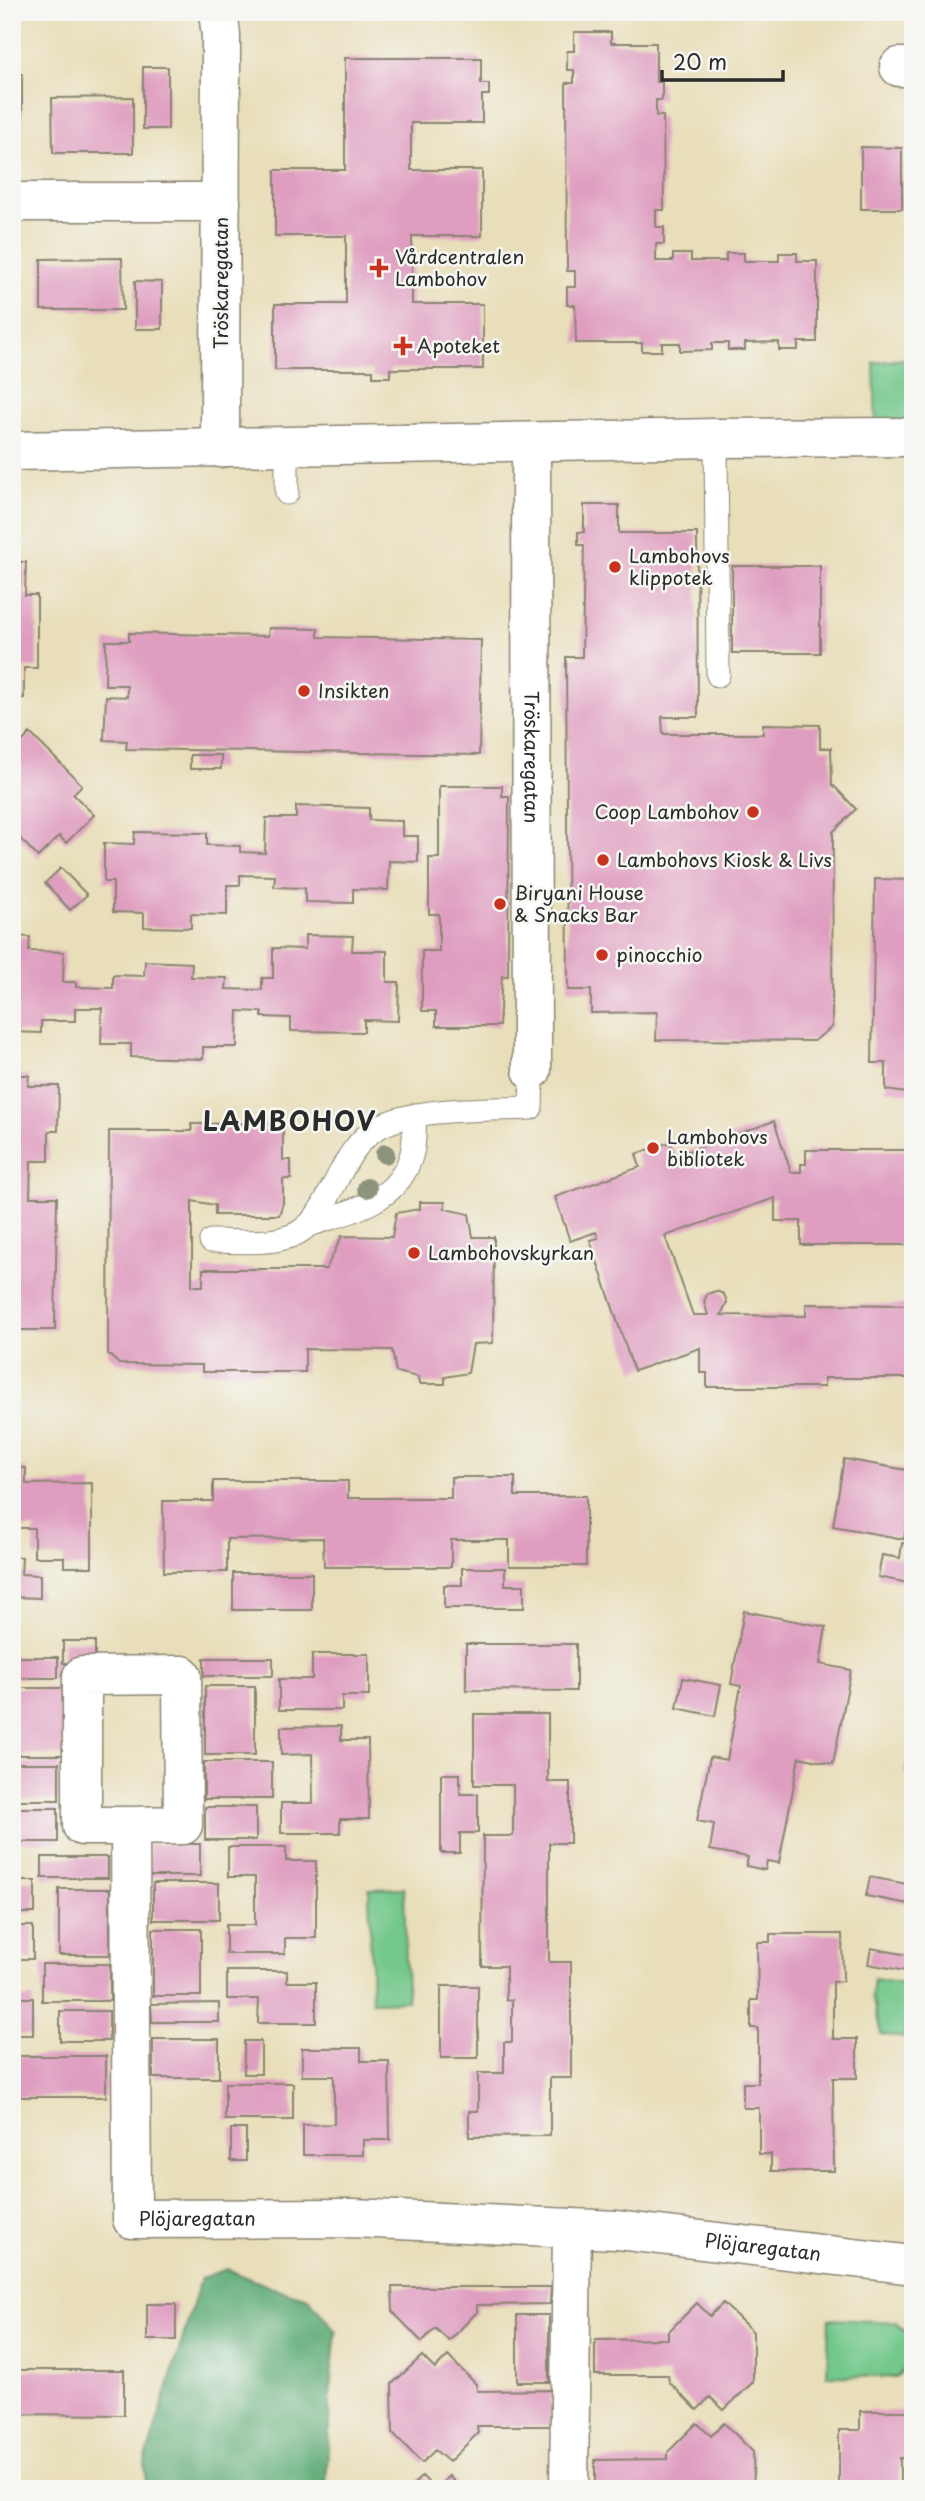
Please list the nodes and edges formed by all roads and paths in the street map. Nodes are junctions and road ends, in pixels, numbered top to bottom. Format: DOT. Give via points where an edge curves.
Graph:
graph roads {
  1 [pos="218,12"];
  2 [pos="12,202"];
  3 [pos="221,202"];
  4 [pos="913,437"];
  5 [pos="716,438"];
  6 [pos="531,442"];
  7 [pos="220,448"];
  8 [pos="287,448"];
  9 [pos="12,452"];
  10 [pos="287,493"];
  11 [pos="718,675"];
  12 [pos="532,1070"];
  13 [pos="415,1115"];
  14 [pos="312,1224"];
  15 [pos="211,1241"];
  16 [pos="130,1826"];
  17 [pos="572,2228"];
  18 [pos="913,2265"];
  19 [pos="569,2489"];
  1 -- 3 [label="street, Tröskaregatan"];
  2 -- 3 [label="street, Tröskaregatan"];
  3 -- 7 [label="street, Tröskaregatan"];
  4 -- 5 [label="street"];
  5 -- 6 [label="street"];
  5 -- 11 [label="lane"];
  6 -- 8 [label="street"];
  6 -- 12 [label="street, Tröskaregatan"];
  7 -- 8 [label="street"];
  7 -- 9 [label="street"];
  8 -- 10 [label="lane"];
  12 -- 13 [label="lane" via="531,1108"];
  13 -- 14 [label="lane" via="362,1138"];
  13 -- 14 [label="lane" via="412,1152 388,1193"];
  14 -- 15 [label="lane" via="292,1236 267,1241"];
  16 -- 16 [label="street" via="183,1825 182,1675 82,1676 82,1826"];
  16 -- 17 [label="street, Plöjaregatan" via="132,2219 353,2218"];
  17 -- 18 [label="street, Plöjaregatan"];
  17 -- 19 [label="street"];
}
